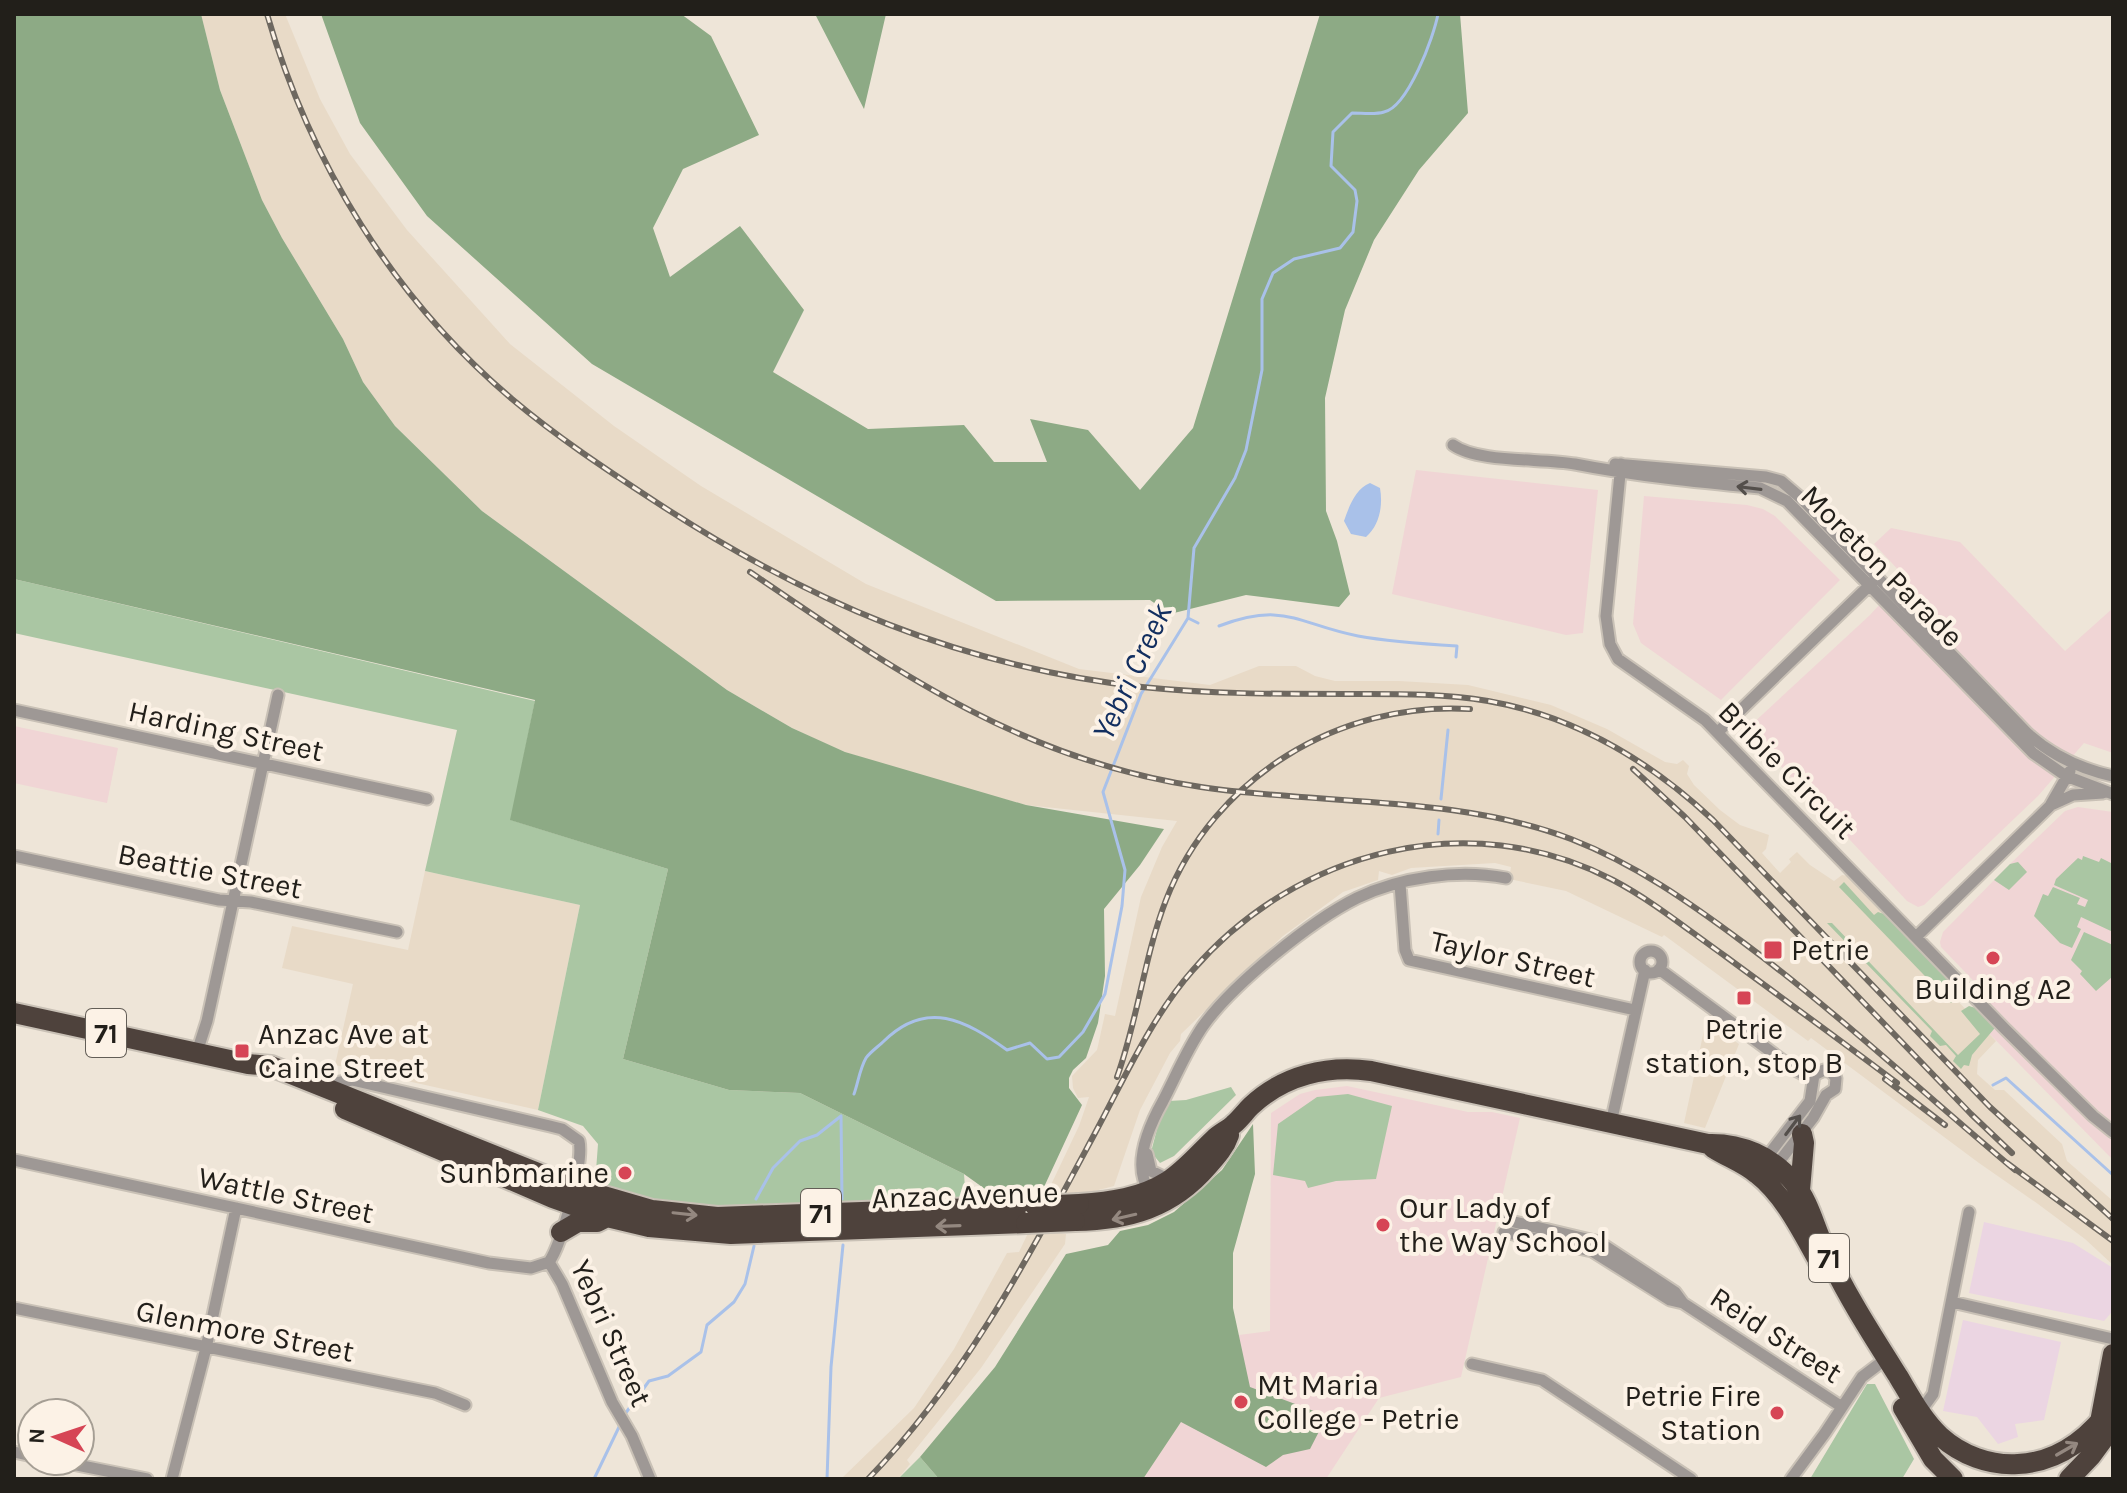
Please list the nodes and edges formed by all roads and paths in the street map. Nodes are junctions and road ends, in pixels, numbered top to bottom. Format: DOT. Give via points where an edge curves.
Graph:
graph roads {
  1 [pos="1453,445"];
  2 [pos="1621,469"];
  3 [pos="1873,582"];
  4 [pos="278,695"];
  5 [pos="14,710"];
  6 [pos="1718,732"];
  7 [pos="264,763"];
  8 [pos="2077,766"];
  9 [pos="2066,776"];
  10 [pos="2113,776"];
  11 [pos="2110,793"];
  12 [pos="427,799"];
  13 [pos="2051,805"];
  14 [pos="14,856"];
  15 [pos="1506,878"];
  16 [pos="1400,884"];
  17 [pos="234,901"];
  18 [pos="397,932"];
  19 [pos="1916,937"];
  20 [pos="1659,969"];
  21 [pos="1645,970"];
  22 [pos="1635,1010"];
  23 [pos="14,1013"];
  24 [pos="197,1052"];
  25 [pos="248,1064"];
  26 [pos="1813,1083"];
  27 [pos="323,1086"];
  28 [pos="1826,1095"];
  29 [pos="1611,1123"];
  30 [pos="2113,1132"];
  31 [pos="1802,1134"];
  32 [pos="1146,1146"];
  33 [pos="14,1160"];
  34 [pos="1765,1169"];
  35 [pos="1170,1190"];
  36 [pos="1800,1190"];
  37 [pos="1148,1191"];
  38 [pos="571,1195"];
  39 [pos="236,1208"];
  40 [pos="1969,1212"];
  41 [pos="1077,1213"];
  42 [pos="1030,1214"];
  43 [pos="607,1217"];
  44 [pos="1505,1226"];
  45 [pos="561,1232"];
  46 [pos="549,1262"];
  47 [pos="1952,1302"];
  48 [pos="14,1308"];
  49 [pos="2113,1339"];
  50 [pos="206,1348"];
  51 [pos="2113,1354"];
  52 [pos="1882,1361"];
  53 [pos="1472,1364"];
  54 [pos="465,1405"];
  55 [pos="2113,1405"];
  56 [pos="1842,1407"];
  57 [pos="1920,1412"];
  58 [pos="2107,1424"];
  59 [pos="96,1469"];
  60 [pos="2025,1471"];
  61 [pos="147,1479"];
  62 [pos="172,1479"];
  63 [pos="650,1479"];
  64 [pos="1691,1479"];
  65 [pos="1791,1479"];
  66 [pos="1953,1479"];
  67 [pos="2069,1479"];
  1 -- 2 [label="street, Moreton Parade" via="1478,454"];
  2 -- 3 [label="street, Moreton Parade" via="1774,493"];
  2 -- 6 [label="street, Bribie Circuit" via="1606,616 1610,644 1618,659"];
  3 -- 6 [label="street"];
  3 -- 8 [label="street, Moreton Parade" via="2028,734"];
  3 -- 9 [label="street, Moreton Parade" via="2022,743"];
  4 -- 7 [label="street"];
  5 -- 7 [label="street, Harding Street"];
  6 -- 19 [label="street, Bribie Circuit"];
  7 -- 12 [label="street, Harding Street"];
  7 -- 17 [label="street"];
  8 -- 9 [label="street"];
  8 -- 10 [label="street, Moreton Parade"];
  9 -- 11 [label="street, Moreton Parade"];
  9 -- 13 [label="street"];
  11 -- 13 [label="street" via="2073,795"];
  13 -- 19 [label="street"];
  14 -- 17 [label="street, Beattie Street"];
  15 -- 16 [label="street" via="1469,875"];
  16 -- 22 [label="street, Taylor Street" via="1409,960"];
  16 -- 32 [label="street" via="1360,897 1321,920 1219,1008 1192,1045 1151,1124"];
  17 -- 18 [label="street, Beattie Street"];
  17 -- 24 [label="street"];
  19 -- 30 [label="street, Bribie Circuit"];
  20 -- 21 [label="street"];
  20 -- 21 [label="street" via="1660,956 1648,951 1641,958"];
  20 -- 26 [label="street"];
  21 -- 22 [label="street"];
  22 -- 29 [label="street"];
  23 -- 24 [label="highway, Anzac Avenue / 71"];
  24 -- 25 [label="highway, Anzac Avenue / 71"];
  25 -- 27 [label="highway, Anzac Avenue / 71" via="271,1066"];
  25 -- 38 [label="highway, Anzac Avenue / 71"];
  26 -- 28 [label="street"];
  26 -- 28 [label="street" via="1817,1072 1834,1075 1836,1086"];
  34 -- 26 [label="street, one-way" via="1806,1107"];
  27 -- 38 [label="highway, Anzac Avenue / 71"];
  27 -- 38 [label="street, Yebri Street" via="352,1080 572,1135 579,1141 581,1162"];
  28 -- 31 [label="street"];
  29 -- 34 [label="highway, Anzac Avenue / 71" via="1708,1144"];
  29 -- 35 [label="highway, Anzac Avenue / 71" via="1354,1069 1315,1072 1280,1085 1251,1106 1217,1135"];
  31 -- 34 [label="street"];
  31 -- 36 [label="highway"];
  32 -- 35 [label="street" via="1151,1171"];
  32 -- 37 [label="street" via="1142,1158"];
  33 -- 39 [label="street, Wattle Street"];
  34 -- 36 [label="highway, Anzac Avenue / 71"];
  34 -- 52 [label="highway, Anzac Avenue / 71"];
  35 -- 37 [label="highway, Anzac Avenue / 71"];
  35 -- 41 [label="highway, Anzac Avenue / 71, one-way" via="1143,1212 1119,1219"];
  36 -- 52 [label="highway, Anzac Avenue / 71"];
  37 -- 41 [label="highway, Anzac Avenue / 71"];
  38 -- 42 [label="highway, Anzac Avenue / 71, one-way" via="717,1217"];
  38 -- 43 [label="highway, Anzac Avenue / 71"];
  38 -- 45 [label="street, Yebri Street"];
  39 -- 46 [label="street, Wattle Street" via="489,1263 531,1268"];
  39 -- 50 [label="street"];
  40 -- 47 [label="street"];
  41 -- 42 [label="highway, Anzac Avenue / 71, bridge"];
  42 -- 43 [label="highway, Anzac Avenue / 71, one-way" via="731,1234 659,1229"];
  43 -- 45 [label="highway" via="578,1222"];
  44 -- 56 [label="street, Reid Street" via="1592,1251 1683,1303"];
  45 -- 46 [label="street, Yebri Street"];
  46 -- 63 [label="street, Yebri Street"];
  47 -- 49 [label="street"];
  47 -- 57 [label="street" via="1933,1394"];
  48 -- 50 [label="street, Glenmore Street"];
  50 -- 54 [label="street, Glenmore Street" via="435,1393"];
  50 -- 62 [label="street"];
  51 -- 58 [label="highway"];
  52 -- 56 [label="street" via="1862,1377"];
  52 -- 57 [label="highway, Anzac Avenue / 71"];
  52 -- 66 [label="highway, Anzac Avenue / 71" via="1933,1459"];
  53 -- 64 [label="street" via="1542,1380"];
  55 -- 58 [label="highway"];
  56 -- 65 [label="street"];
  57 -- 60 [label="highway, Anzac Avenue / 71" via="1955,1448"];
  60 -- 58 [label="highway, one-way"];
  58 -- 67 [label="highway" via="2091,1456"];
  59 -- 61 [label="street"];
}
